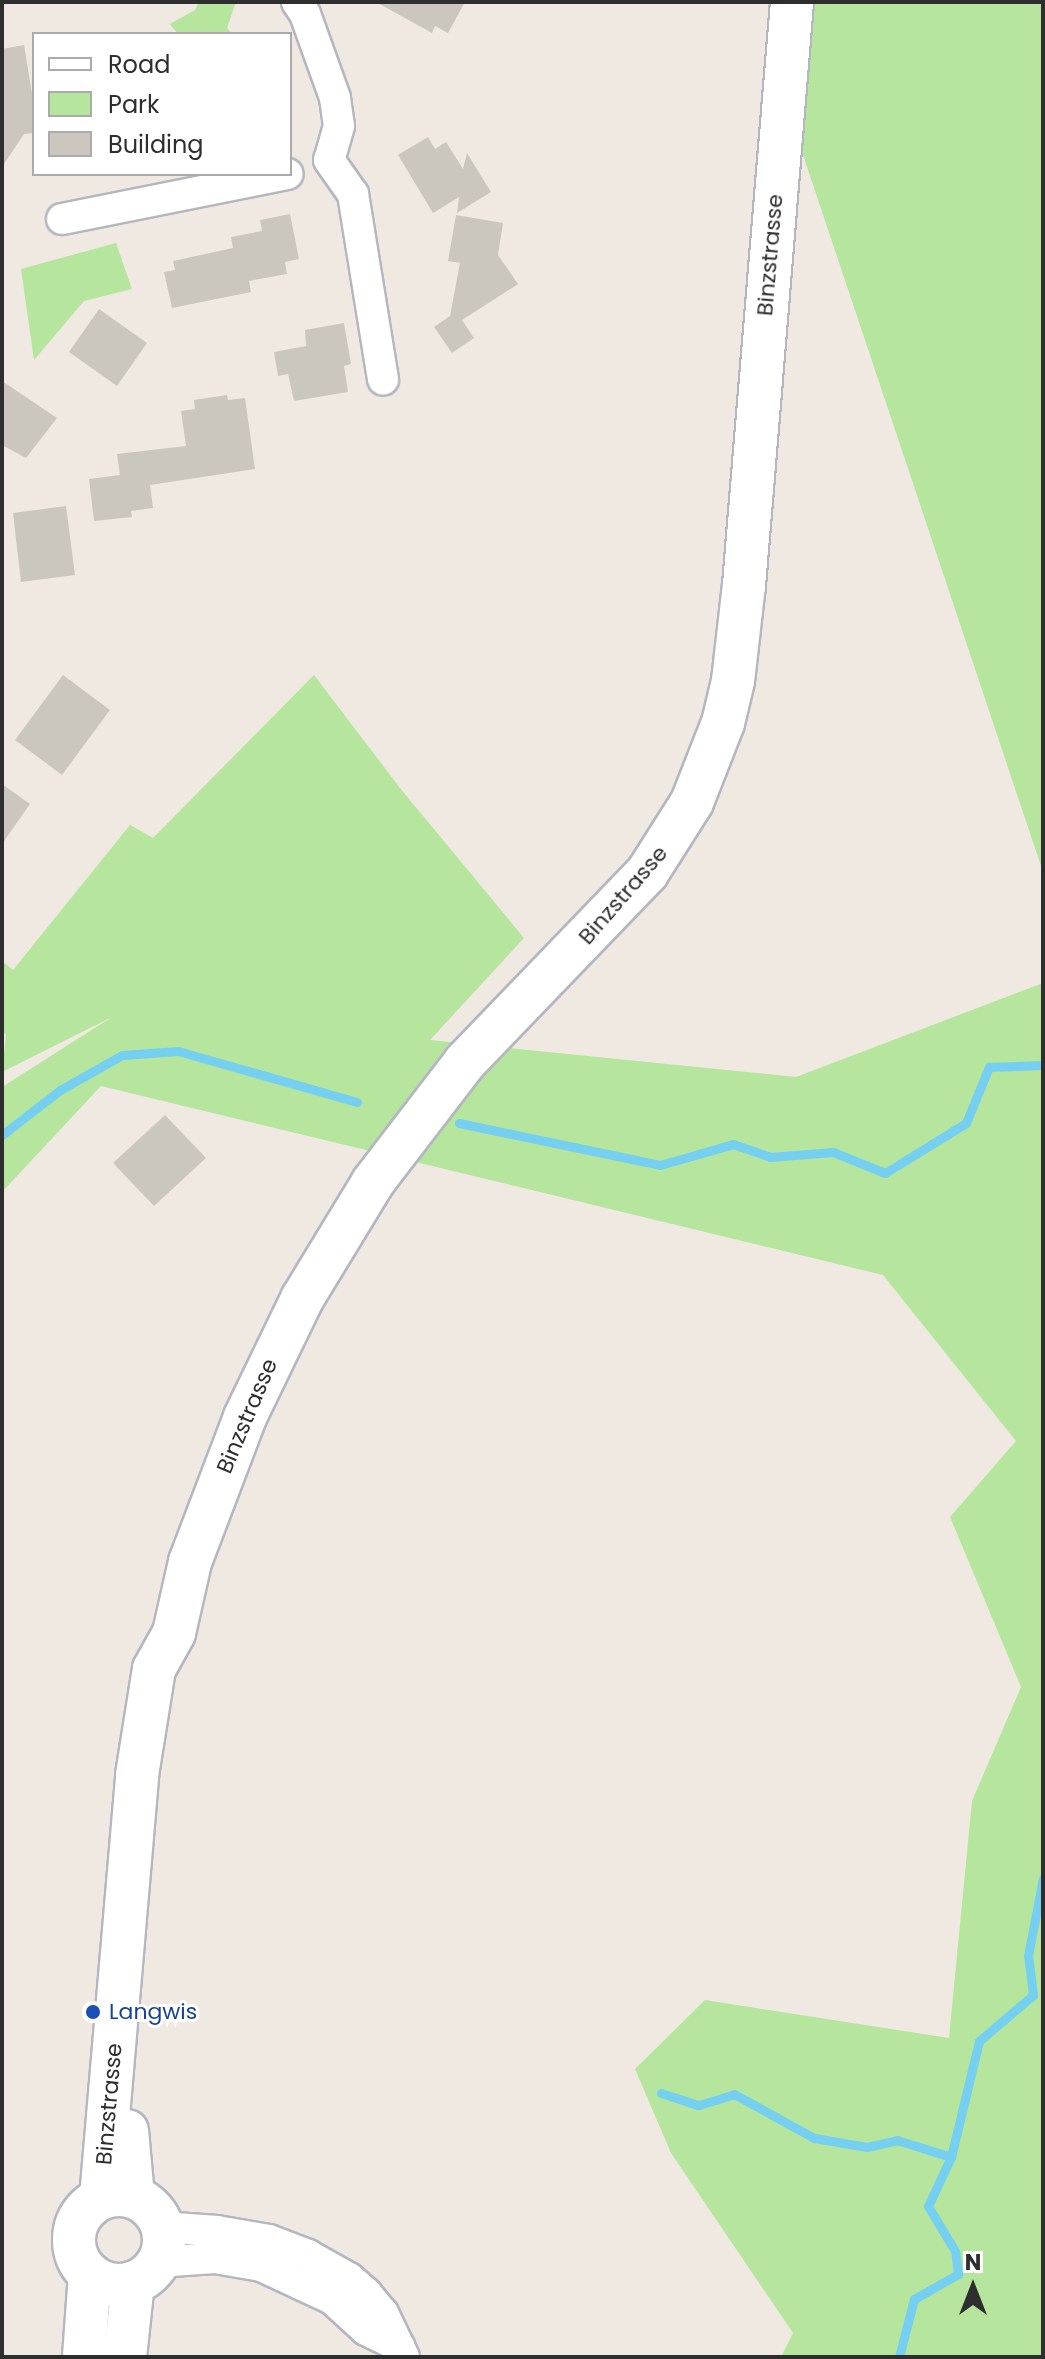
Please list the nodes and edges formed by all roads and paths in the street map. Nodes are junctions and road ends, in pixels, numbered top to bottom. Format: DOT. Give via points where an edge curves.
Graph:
graph roads {
  1 [pos="297,2"];
  2 [pos="792,2"];
  3 [pos="329,160"];
  4 [pos="292,173"];
  5 [pos="279,176"];
  6 [pos="62,219"];
  7 [pos="383,380"];
  8 [pos="117,2198"];
  9 [pos="151,2257"];
  10 [pos="90,2274"];
  11 [pos="402,2351"];
  12 [pos="84,2357"];
  13 [pos="125,2357"];
  1 -- 3 [label="street" via="335,98 339,126"];
  2 -- 8 [label="main road, Binzstrasse" via="744,585 731,693 709,765 647,873 465,1062 373,1182 270,1361 218,1481 190,1562 174,1633 178,1670 160,1782"];
  3 -- 4 [label="street"];
  3 -- 7 [label="street" via="353,194"];
  5 -- 6 [label="street"];
  8 -- 9 [label="main road" via="146,2203"];
  8 -- 10 [label="main road" via="88,2206 74,2233 80,2263"];
  9 -- 10 [label="main road" via="103,2282"];
  9 -- 11 [label="street" via="215,2258 261,2266 332,2299 366,2330"];
  9 -- 13 [label="main road"];
  10 -- 12 [label="main road"];
}
